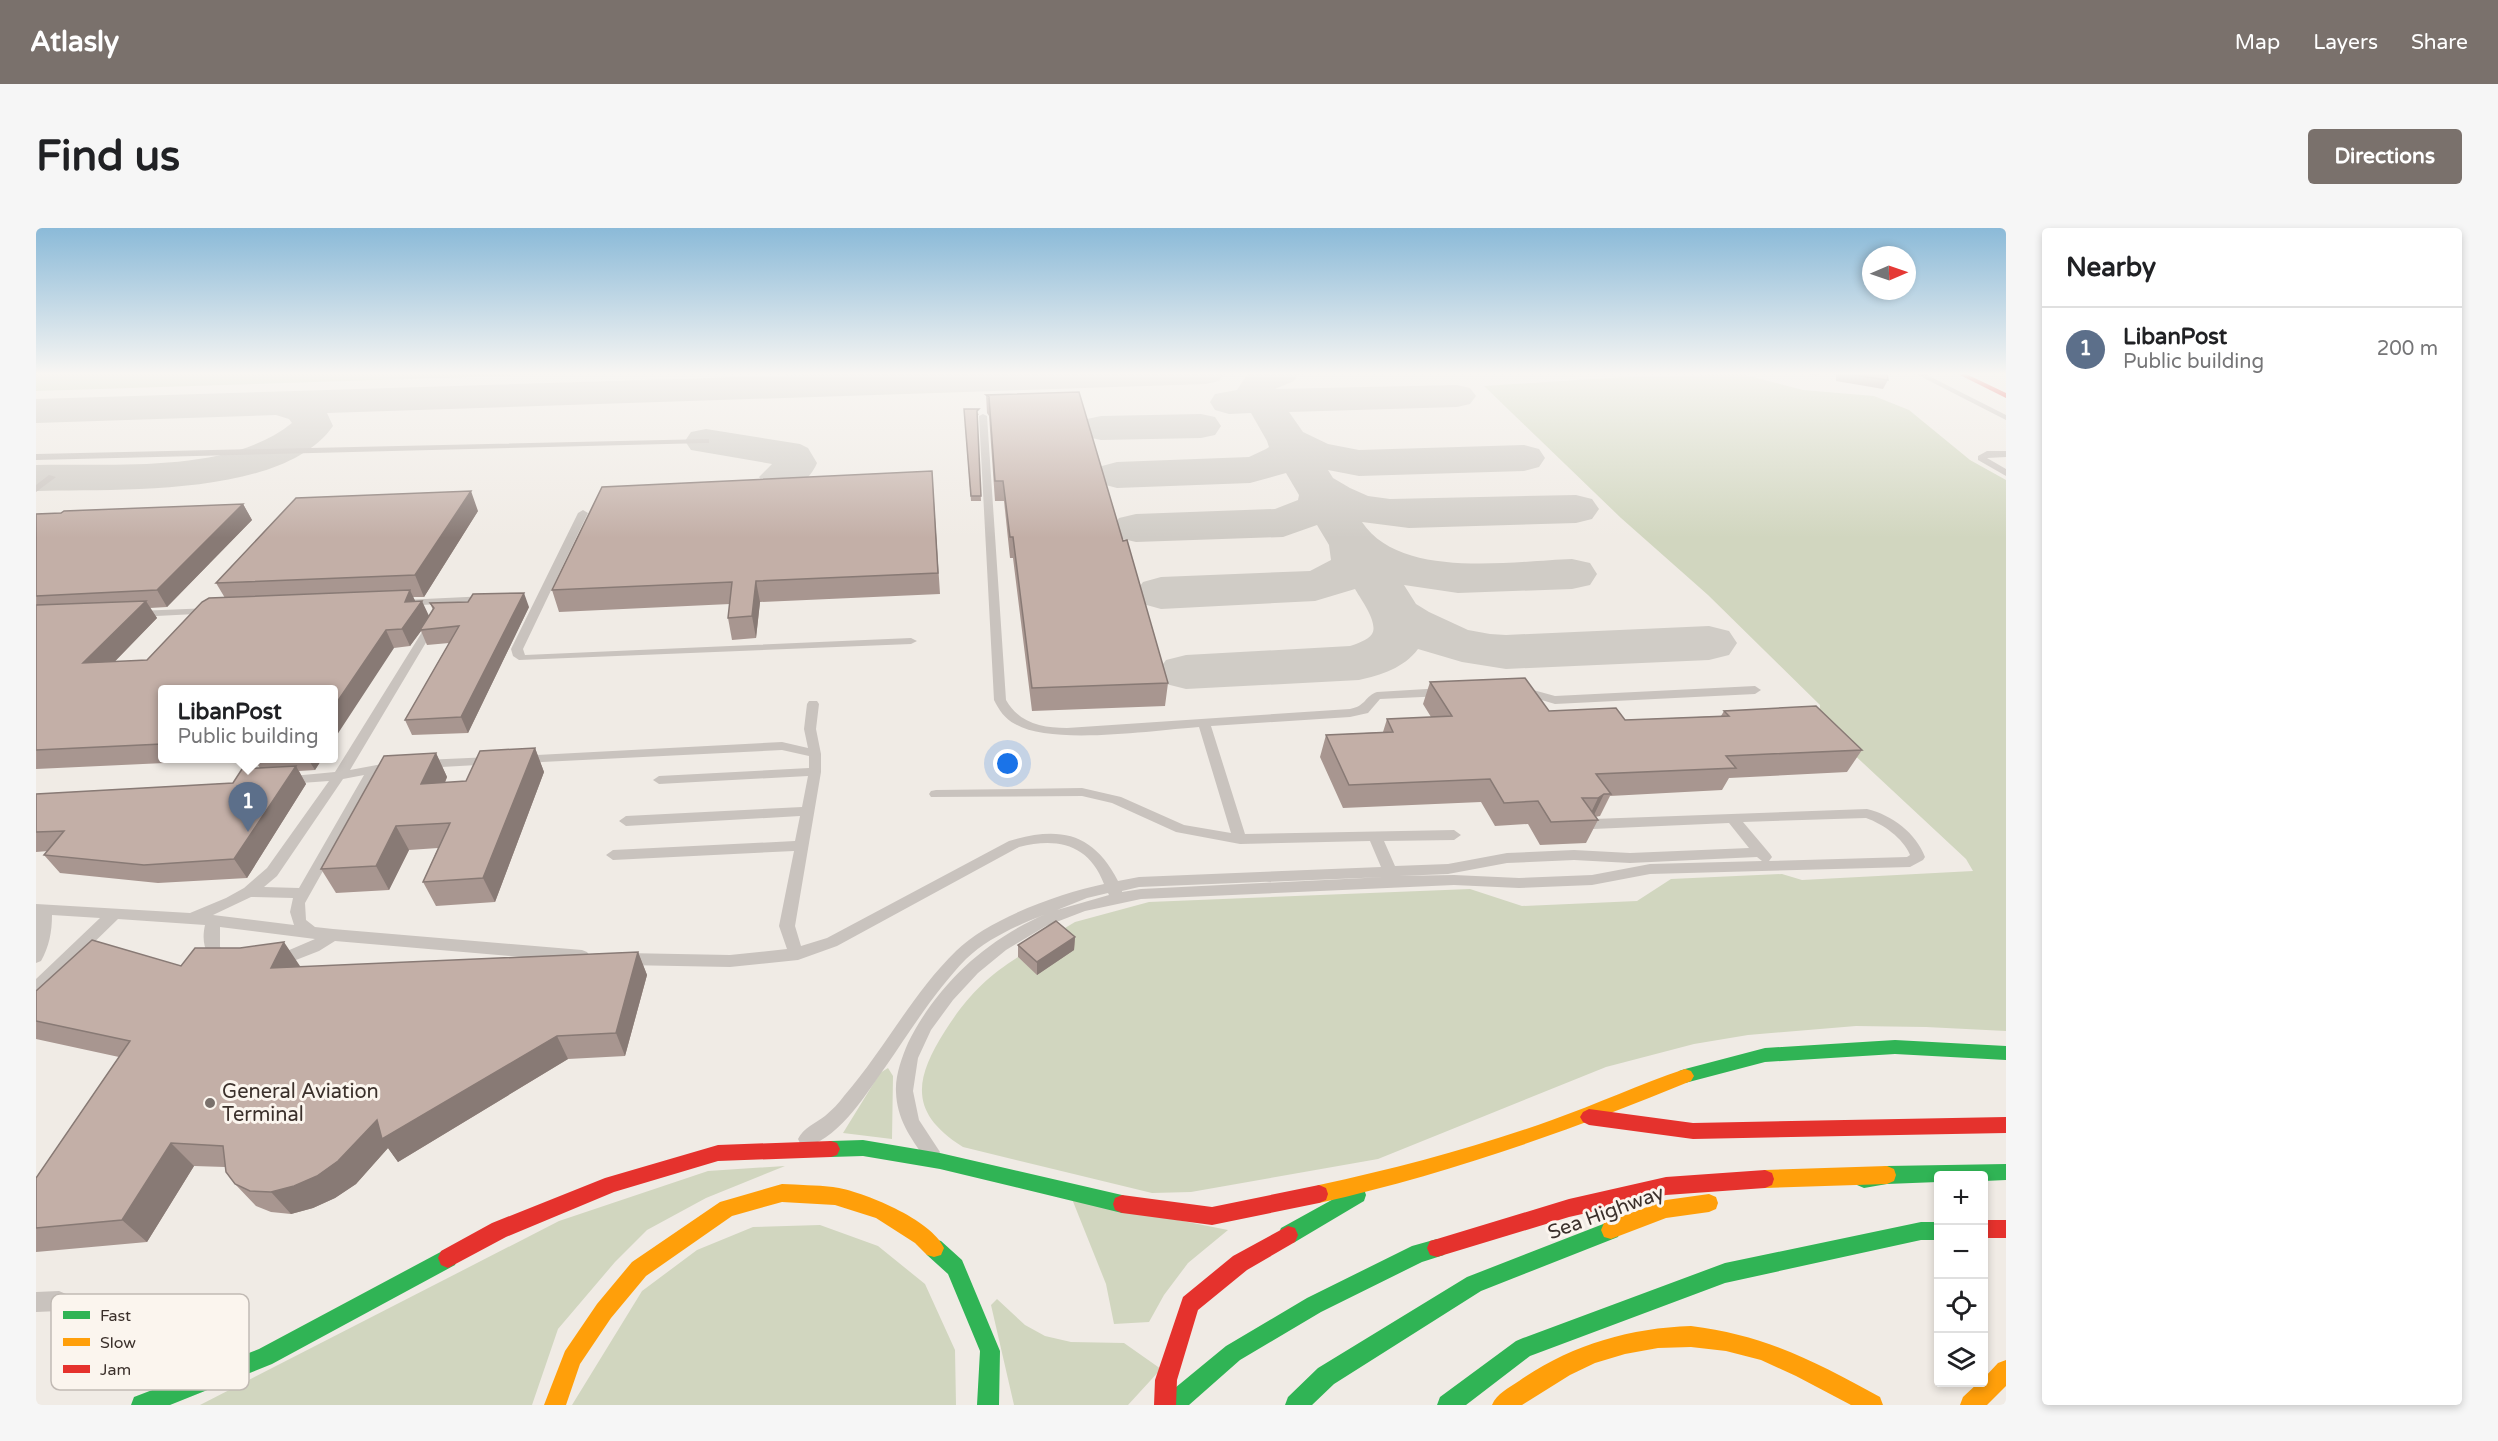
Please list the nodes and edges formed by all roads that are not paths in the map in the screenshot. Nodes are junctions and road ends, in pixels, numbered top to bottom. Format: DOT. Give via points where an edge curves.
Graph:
graph roads {
  1 [pos="984,428"];
  2 [pos="706,441"];
  3 [pos="2006,454"];
  4 [pos="36,457"];
  5 [pos="2006,473"];
  6 [pos="52,477"];
  7 [pos="36,489"];
  8 [pos="583,513"];
  9 [pos="495,599"];
  10 [pos="389,603"];
  11 [pos="224,610"];
  12 [pos="130,614"];
  13 [pos="433,622"];
  14 [pos="911,641"];
  15 [pos="1505,690"];
  16 [pos="1755,690"];
  17 [pos="1460,692"];
  18 [pos="813,704"];
  19 [pos="1204,723"];
  20 [pos="815,754"];
  21 [pos="374,769"];
  22 [pos="815,772"];
  23 [pos="337,776"];
  24 [pos="659,780"];
  25 [pos="269,781"];
  26 [pos="936,794"];
  27 [pos="808,811"];
  28 [pos="1733,819"];
  29 [pos="626,821"];
  30 [pos="1593,824"];
  31 [pos="1454,835"];
  32 [pos="1375,837"];
  33 [pos="1240,839"];
  34 [pos="801,846"];
  35 [pos="1761,852"];
  36 [pos="613,855"];
  37 [pos="1596,856"];
  38 [pos="1772,866"];
  39 [pos="1392,877"];
  40 [pos="1610,877"];
  41 [pos="249,892"];
  42 [pos="1115,892"];
  43 [pos="302,893"];
  44 [pos="41,909"];
  45 [pos="114,914"];
  46 [pos="190,918"];
  47 [pos="214,921"];
  48 [pos="313,933"];
  49 [pos="333,935"];
  50 [pos="798,954"];
  51 [pos="36,957"];
  52 [pos="241,964"];
  53 [pos="260,964"];
  54 [pos="36,989"];
  55 [pos="2006,1053"];
  56 [pos="1585,1116"];
  57 [pos="2006,1125"];
  58 [pos="783,1151"];
  59 [pos="940,1161"];
  60 [pos="2006,1172"];
  61 [pos="1887,1175"];
  62 [pos="1376,1183"];
  63 [pos="1771,1193"];
  64 [pos="1724,1200"];
  65 [pos="2006,1228"];
  66 [pos="1988,1229"];
  67 [pos="1934,1231"];
  68 [pos="51,1301"];
  69 [pos="36,1302"];
  70 [pos="249,1363"];
  71 [pos="2006,1371"];
  72 [pos="180,1390"];
  73 [pos="142,1405"];
  74 [pos="555,1405"];
  75 [pos="988,1405"];
  76 [pos="1165,1405"];
  77 [pos="1172,1405"];
  78 [pos="1296,1405"];
  79 [pos="1448,1405"];
  80 [pos="1503,1405"];
  81 [pos="1872,1405"];
  82 [pos="1971,1405"];
  1 -- 19 [label="lane" via="1000,700 1004,708 1019,722 1054,732"];
  2 -- 4 [label="lane"];
  3 -- 5 [label="lane" via="1987,454 1981,458"];
  6 -- 7 [label="lane"];
  8 -- 14 [label="lane" via="536,597 517,653 523,658"];
  9 -- 10 [label="lane"];
  11 -- 12 [label="lane"];
  13 -- 23 [label="lane"];
  15 -- 16 [label="lane" via="1530,691 1555,700"];
  17 -- 19 [label="lane" via="1384,694 1358,712"];
  18 -- 20 [label="lane" via="810,729"];
  19 -- 33 [label="lane"];
  20 -- 21 [label="lane" via="782,746"];
  20 -- 22 [label="lane"];
  21 -- 23 [label="lane"];
  21 -- 43 [label="lane"];
  22 -- 24 [label="lane"];
  22 -- 27 [label="lane"];
  23 -- 25 [label="lane"];
  23 -- 41 [label="lane" via="272,872"];
  26 -- 33 [label="lane" via="1082,792 1116,800 1181,829"];
  27 -- 29 [label="lane"];
  27 -- 34 [label="lane"];
  28 -- 30 [label="lane"];
  28 -- 35 [label="lane"];
  28 -- 38 [label="lane" via="1875,815 1888,822 1918,857 1910,861"];
  31 -- 32 [label="lane"];
  32 -- 33 [label="lane"];
  32 -- 39 [label="lane"];
  34 -- 36 [label="lane"];
  34 -- 50 [label="lane" via="787,926"];
  35 -- 37 [label="lane"];
  35 -- 38 [label="lane"];
  37 -- 39 [label="lane" via="1507,858"];
  37 -- 40 [label="lane"];
  38 -- 40 [label="lane" via="1650,869"];
  39 -- 40 [label="lane" via="1519,883"];
  39 -- 42 [label="lane" via="1141,894"];
  41 -- 43 [label="lane"];
  41 -- 46 [label="lane"];
  42 -- 50 [label="lane" via="1089,850 1060,838 1036,838 1014,844 832,942"];
  42 -- 58 [label="lane" via="1085,893 1031,913 977,942 935,984 851,1101 818,1132"];
  42 -- 59 [label="lane" via="1005,942 952,990 923,1030 908,1062 903,1097 915,1132"];
  43 -- 48 [label="lane" via="296,913 298,921"];
  44 -- 45 [label="lane"];
  44 -- 51 [label="lane" via="44,933"];
  45 -- 46 [label="lane"];
  45 -- 54 [label="lane"];
  46 -- 47 [label="lane"];
  47 -- 48 [label="lane"];
  47 -- 52 [label="lane" via="209,935 211,947 218,957"];
  48 -- 49 [label="lane"];
  49 -- 50 [label="lane" via="606,958 745,961"];
  49 -- 53 [label="lane" via="293,957"];
  55 -- 56 [label="main road" via="1895,1047 1765,1055 1697,1071"];
  56 -- 57 [label="main road" via="1694,1131"];
  56 -- 62 [label="main road"];
  58 -- 59 [label="main road" via="863,1148"];
  58 -- 70 [label="main road" via="718,1153 612,1184 499,1230"];
  59 -- 62 [label="main road" via="1136,1207 1212,1216"];
  60 -- 61 [label="main road"];
  61 -- 63 [label="main road"];
  61 -- 77 [label="main road" via="1666,1186 1569,1208 1419,1252 1314,1305 1233,1353"];
  62 -- 76 [label="main road" via="1240,1263 1190,1304 1166,1380"];
  64 -- 78 [label="main road, Sea Highway" via="1666,1209 1474,1284 1326,1376"];
  65 -- 66 [label="main road"];
  67 -- 79 [label="main road" via="1725,1273 1523,1348"];
  68 -- 69 [label="lane"];
  71 -- 82 [label="main road"];
  72 -- 73 [label="main road"];
  74 -- 75 [label="main road" via="572,1358 639,1269 727,1208 782,1193 835,1196 881,1211 922,1236 955,1267 990,1351"];
  80 -- 81 [label="main road" via="1569,1363 1638,1339 1695,1337 1745,1345 1819,1376"];
}
